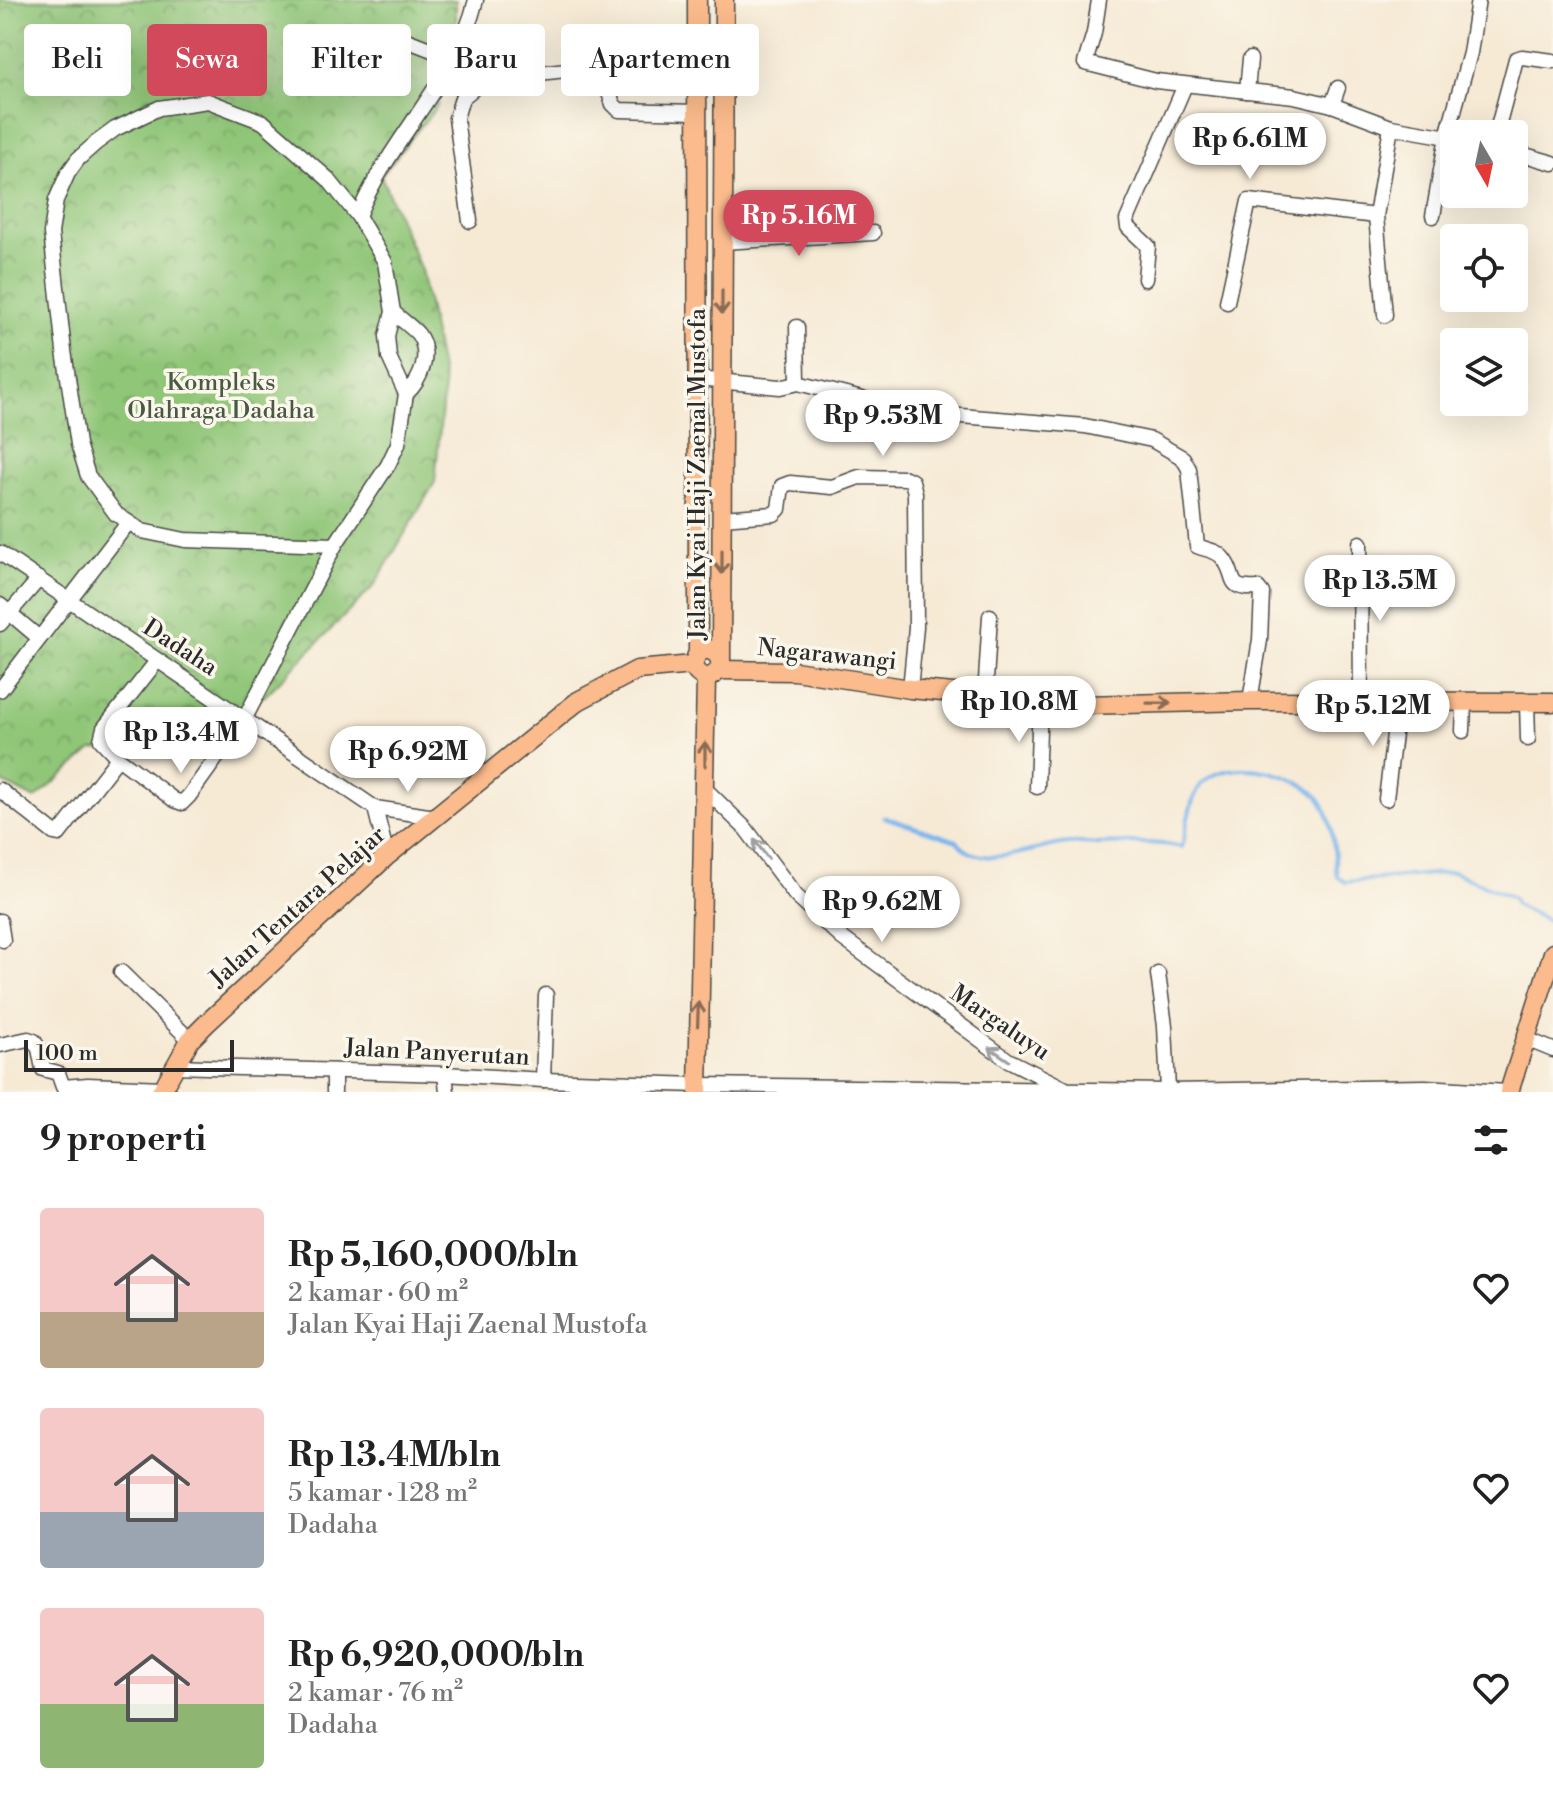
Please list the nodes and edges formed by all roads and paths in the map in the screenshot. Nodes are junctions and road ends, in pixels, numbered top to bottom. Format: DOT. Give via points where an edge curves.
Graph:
graph roads {
  1 [pos="476,0"];
  2 [pos="697,0"];
  3 [pos="724,0"];
  4 [pos="1099,0"];
  5 [pos="1478,0"];
  6 [pos="467,24"];
  7 [pos="1250,59"];
  8 [pos="1553,61"];
  9 [pos="1185,85"];
  10 [pos="1338,88"];
  11 [pos="1247,91"];
  12 [pos="431,96"];
  13 [pos="1332,105"];
  14 [pos="1455,120"];
  15 [pos="1500,120"];
  16 [pos="696,121"];
  17 [pos="1391,127"];
  18 [pos="722,131"];
  19 [pos="1440,135"];
  20 [pos="1528,156"];
  21 [pos="1553,163"];
  22 [pos="1440,185"];
  23 [pos="358,216"];
  24 [pos="1376,216"];
  25 [pos="1433,216"];
  26 [pos="470,221"];
  27 [pos="873,233"];
  28 [pos="722,242"];
  29 [pos="1145,279"];
  30 [pos="1227,302"];
  31 [pos="393,312"];
  32 [pos="1385,315"];
  33 [pos="797,327"];
  34 [pos="697,379"];
  35 [pos="722,382"];
  36 [pos="798,383"];
  37 [pos="406,394"];
  38 [pos="722,518"];
  39 [pos="128,523"];
  40 [pos="1360,543"];
  41 [pos="335,545"];
  42 [pos="0,553"];
  43 [pos="39,579"];
  44 [pos="68,601"];
  45 [pos="3,613"];
  46 [pos="990,616"];
  47 [pos="38,637"];
  48 [pos="157,661"];
  49 [pos="707,665"];
  50 [pos="910,689"];
  51 [pos="0,690"];
  52 [pos="985,696"];
  53 [pos="1040,701"];
  54 [pos="1250,701"];
  55 [pos="1398,702"];
  56 [pos="1527,702"];
  57 [pos="1553,702"];
  58 [pos="1361,703"];
  59 [pos="1464,703"];
  60 [pos="245,718"];
  61 [pos="1463,731"];
  62 [pos="1528,739"];
  63 [pos="118,758"];
  64 [pos="1037,787"];
  65 [pos="705,789"];
  66 [pos="0,790"];
  67 [pos="1386,799"];
  68 [pos="375,808"];
  69 [pos="435,817"];
  70 [pos="387,856"];
  71 [pos="0,921"];
  72 [pos="3,940"];
  73 [pos="1553,953"];
  74 [pos="121,972"];
  75 [pos="1158,974"];
  76 [pos="546,995"];
  77 [pos="1526,1039"];
  78 [pos="190,1040"];
  79 [pos="0,1045"];
  80 [pos="1553,1050"];
  81 [pos="174,1066"];
  82 [pos="334,1071"];
  83 [pos="445,1074"];
  84 [pos="543,1080"];
  85 [pos="698,1088"];
  86 [pos="162,1090"];
  87 [pos="1068,1090"];
  88 [pos="1102,1091"];
  89 [pos="1168,1091"];
  90 [pos="334,1092"];
  91 [pos="447,1092"];
  92 [pos="1508,1092"];
  1 -- 6 [label="street"];
  2 -- 16 [label="main road, Jalan Kyai Haji Zaenal Mustofa"];
  3 -- 18 [label="main road, Jalan Kyai Haji Zaenal Mustofa"];
  4 -- 9 [label="street" via="1085,63"];
  5 -- 14 [label="street"];
  7 -- 11 [label="street"];
  8 -- 15 [label="street" via="1516,59"];
  9 -- 11 [label="street"];
  9 -- 29 [label="street" via="1127,220 1148,246"];
  10 -- 13 [label="street"];
  11 -- 13 [label="street"];
  12 -- 23 [label="street"];
  13 -- 17 [label="street"];
  16 -- 18 [label="main road"];
  16 -- 26 [label="street" via="619,110 601,71 593,67 485,79 462,98 456,118"];
  16 -- 34 [label="main road, Jalan Kyai Haji Zaenal Mustofa"];
  17 -- 19 [label="street"];
  17 -- 24 [label="street"];
  18 -- 28 [label="main road, Jalan Kyai Haji Zaenal Mustofa"];
  20 -- 21 [label="street"];
  22 -- 25 [label="street"];
  23 -- 31 [label="street" via="385,262"];
  23 -- 39 [label="street" via="328,179 263,122 208,101 159,108 115,129 78,159 56,200 51,233 64,351 83,465"];
  24 -- 30 [label="street" via="1249,201"];
  24 -- 32 [label="street"];
  27 -- 28 [label="street"];
  28 -- 35 [label="main road, Jalan Kyai Haji Zaenal Mustofa, one-way"];
  31 -- 37 [label="street" via="389,357"];
  31 -- 37 [label="street" via="418,334 423,347 422,372"];
  33 -- 36 [label="street"];
  34 -- 35 [label="street"];
  34 -- 49 [label="main road, Jalan Kyai Haji Zaenal Mustofa"];
  35 -- 36 [label="street" via="780,387"];
  35 -- 38 [label="main road, Jalan Kyai Haji Zaenal Mustofa"];
  36 -- 54 [label="street" via="894,407 1112,430 1152,440 1183,458 1191,476 1197,546 1225,560 1240,589 1258,588 1262,593"];
  37 -- 41 [label="street" via="398,444"];
  38 -- 49 [label="main road, Jalan Kyai Haji Zaenal Mustofa, one-way"];
  38 -- 50 [label="street" via="774,514 782,486 790,483 832,487 859,477 912,481 916,605"];
  39 -- 41 [label="street" via="185,540"];
  39 -- 44 [label="street"];
  40 -- 58 [label="street"];
  41 -- 60 [label="street"];
  42 -- 43 [label="street, Dadaha"];
  43 -- 44 [label="street, Dadaha"];
  43 -- 45 [label="street"];
  44 -- 47 [label="street"];
  44 -- 48 [label="street, Dadaha"];
  45 -- 47 [label="street"];
  46 -- 52 [label="street"];
  47 -- 51 [label="street"];
  48 -- 60 [label="street, Dadaha"];
  48 -- 63 [label="street" via="101,734 102,743"];
  49 -- 50 [label="main road, Nagarawangi" via="795,671"];
  65 -- 49 [label="main road, Jalan Kyai Haji Zaenal Mustofa, one-way"];
  49 -- 69 [label="main road, Jalan Tentara Pelajar" via="637,670 589,695"];
  50 -- 52 [label="main road, Nagarawangi"];
  52 -- 53 [label="main road, Nagarawangi"];
  53 -- 54 [label="main road, Nagarawangi, one-way"];
  53 -- 64 [label="street"];
  54 -- 58 [label="main road, Nagarawangi"];
  55 -- 58 [label="main road, Nagarawangi"];
  55 -- 59 [label="main road, Nagarawangi"];
  55 -- 67 [label="street"];
  56 -- 57 [label="main road, Nagarawangi"];
  56 -- 59 [label="main road, Nagarawangi"];
  56 -- 62 [label="street"];
  59 -- 61 [label="street"];
  60 -- 63 [label="street" via="182,803"];
  60 -- 68 [label="street, Dadaha"];
  63 -- 66 [label="street" via="59,834"];
  85 -- 65 [label="main road, Jalan Kyai Haji Zaenal Mustofa, one-way"];
  87 -- 65 [label="street, Margaluyu, one-way" via="1008,1060 842,938 796,896 746,829"];
  68 -- 69 [label="street, Dadaha"];
  68 -- 70 [label="street"];
  69 -- 70 [label="main road, Jalan Tentara Pelajar"];
  70 -- 78 [label="main road, Jalan Tentara Pelajar"];
  71 -- 72 [label="street"];
  73 -- 77 [label="main road"];
  74 -- 78 [label="street"];
  75 -- 89 [label="street"];
  76 -- 84 [label="street"];
  77 -- 80 [label="street"];
  77 -- 92 [label="main road"];
  78 -- 81 [label="main road, Jalan Tentara Pelajar"];
  79 -- 86 [label="street" via="34,1041 43,1069 58,1073 63,1087"];
  81 -- 82 [label="street, Jalan Panyerutan"];
  81 -- 86 [label="main road, Jalan Tentara Pelajar"];
  82 -- 83 [label="street, Jalan Panyerutan"];
  82 -- 90 [label="street"];
  83 -- 84 [label="street, Jalan Panyerutan"];
  83 -- 91 [label="street"];
  84 -- 85 [label="street, Jalan Panyerutan"];
  85 -- 87 [label="street, Jalan Panyerutan"];
  87 -- 88 [label="street, Jalan Panyerutan"];
  88 -- 89 [label="street, Jalan Panyerutan"];
  89 -- 92 [label="street, Jalan Panyerutan" via="1425,1087"];
}
